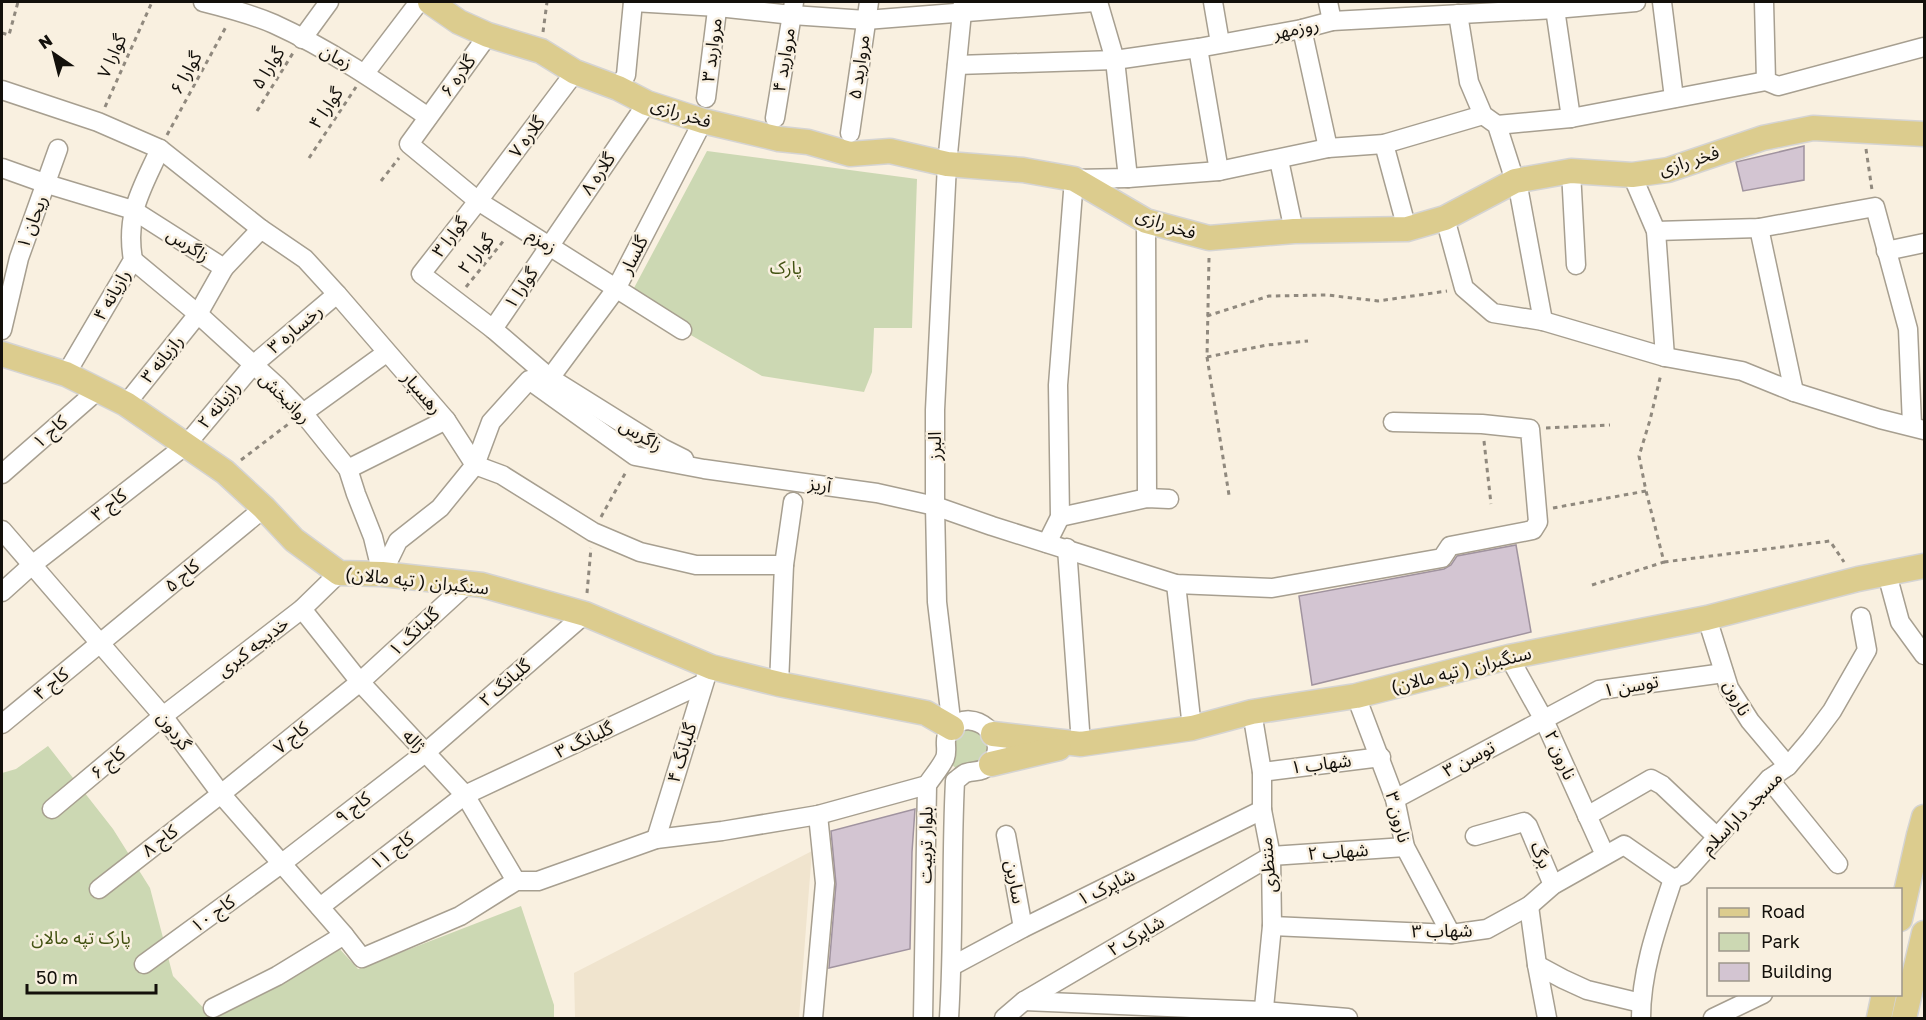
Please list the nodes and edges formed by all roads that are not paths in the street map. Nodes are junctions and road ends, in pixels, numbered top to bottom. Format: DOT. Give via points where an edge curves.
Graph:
graph roads {
  1 [pos="203,2"];
  2 [pos="328,2"];
  3 [pos="418,2"];
  4 [pos="430,2"];
  5 [pos="633,2"];
  6 [pos="869,2"];
  7 [pos="1097,2"];
  8 [pos="1213,2"];
  9 [pos="1328,2"];
  10 [pos="1636,2"];
  11 [pos="1662,2"];
  12 [pos="1764,2"];
  13 [pos="718,4"];
  14 [pos="1555,5"];
  15 [pos="238,6"];
  16 [pos="963,7"];
  17 [pos="793,8"];
  18 [pos="1437,9"];
  19 [pos="1458,14"];
  20 [pos="866,20"];
  21 [pos="1332,21"];
  22 [pos="1302,29"];
  23 [pos="488,35"];
  24 [pos="302,39"];
  25 [pos="1220,43"];
  26 [pos="1924,46"];
  27 [pos="1197,48"];
  28 [pos="1115,60"];
  29 [pos="957,65"];
  30 [pos="575,72"];
  31 [pos="365,73"];
  32 [pos="1766,81"];
  33 [pos="618,88"];
  34 [pos="2,90"];
  35 [pos="1674,98"];
  36 [pos="647,103"];
  37 [pos="704,109"];
  38 [pos="429,117"];
  39 [pos="775,118"];
  40 [pos="1571,118"];
  41 [pos="1490,120"];
  42 [pos="850,133"];
  43 [pos="1924,134"];
  44 [pos="1384,144"];
  45 [pos="1328,148"];
  46 [pos="58,149"];
  47 [pos="160,149"];
  48 [pos="1278,160"];
  49 [pos="947,164"];
  50 [pos="2,168"];
  51 [pos="1219,171"];
  52 [pos="1571,171"];
  53 [pos="1632,175"];
  54 [pos="1128,178"];
  55 [pos="1074,179"];
  56 [pos="1516,181"];
  57 [pos="47,184"];
  58 [pos="478,201"];
  59 [pos="133,210"];
  60 [pos="1445,218"];
  61 [pos="1146,221"];
  62 [pos="1759,228"];
  63 [pos="261,229"];
  64 [pos="1407,230"];
  65 [pos="1294,231"];
  66 [pos="1656,231"];
  67 [pos="1924,243"];
  68 [pos="549,246"];
  69 [pos="1886,251"];
  70 [pos="10,257"];
  71 [pos="133,260"];
  72 [pos="1576,265"];
  73 [pos="224,268"];
  74 [pos="421,274"];
  75 [pos="616,289"];
  76 [pos="337,294"];
  77 [pos="198,314"];
  78 [pos="1543,321"];
  79 [pos="1916,328"];
  80 [pos="493,329"];
  81 [pos="2,330"];
  82 [pos="682,330"];
  83 [pos="387,353"];
  84 [pos="2,354"];
  85 [pos="1665,357"];
  86 [pos="253,365"];
  87 [pos="66,374"];
  88 [pos="550,378"];
  89 [pos="98,390"];
  90 [pos="1794,392"];
  91 [pos="126,404"];
  92 [pos="303,413"];
  93 [pos="446,420"];
  94 [pos="1393,422"];
  95 [pos="1918,428"];
  96 [pos="186,445"];
  97 [pos="475,465"];
  98 [pos="348,469"];
  99 [pos="704,469"];
  100 [pos="2,474"];
  101 [pos="1147,498"];
  102 [pos="1169,499"];
  103 [pos="793,502"];
  104 [pos="935,506"];
  105 [pos="264,508"];
  106 [pos="1060,517"];
  107 [pos="2,530"];
  108 [pos="1047,543"];
  109 [pos="1067,548"];
  110 [pos="32,565"];
  111 [pos="784,565"];
  112 [pos="1924,566"];
  113 [pos="339,573"];
  114 [pos="382,574"];
  115 [pos="1887,574"];
  116 [pos="468,583"];
  117 [pos="1176,584"];
  118 [pos="2,592"];
  119 [pos="302,609"];
  120 [pos="585,614"];
  121 [pos="1861,617"];
  122 [pos="1707,618"];
  123 [pos="100,643"];
  124 [pos="1924,655"];
  125 [pos="1509,657"];
  126 [pos="1724,673"];
  127 [pos="706,676"];
  128 [pos="360,682"];
  129 [pos="779,684"];
  130 [pos="1356,696"];
  131 [pos="1252,712"];
  132 [pos="163,716"];
  133 [pos="1544,720"];
  134 [pos="2,724"];
  135 [pos="952,728"];
  136 [pos="1192,728"];
  137 [pos="993,734"];
  138 [pos="1081,744"];
  139 [pos="425,753"];
  140 [pos="945,756"];
  141 [pos="1381,757"];
  142 [pos="991,764"];
  143 [pos="1788,766"];
  144 [pos="1262,772"];
  145 [pos="965,773"];
  146 [pos="1769,779"];
  147 [pos="927,785"];
  148 [pos="221,794"];
  149 [pos="465,795"];
  150 [pos="1395,799"];
  151 [pos="52,810"];
  152 [pos="1262,810"];
  153 [pos="818,814"];
  154 [pos="1587,816"];
  155 [pos="1924,817"];
  156 [pos="1006,835"];
  157 [pos="1475,836"];
  158 [pos="1718,837"];
  159 [pos="656,839"];
  160 [pos="1405,847"];
  161 [pos="1605,855"];
  162 [pos="1271,856"];
  163 [pos="281,864"];
  164 [pos="1838,864"];
  165 [pos="1673,879"];
  166 [pos="516,881"];
  167 [pos="1553,885"];
  168 [pos="99,889"];
  169 [pos="1529,906"];
  170 [pos="320,907"];
  171 [pos="1902,910"];
  172 [pos="1272,926"];
  173 [pos="1023,928"];
  174 [pos="1450,933"];
  175 [pos="1924,933"];
  176 [pos="344,935"];
  177 [pos="144,964"];
  178 [pos="1537,965"];
  179 [pos="952,966"];
  180 [pos="1759,996"];
  181 [pos="1884,996"];
  182 [pos="1024,1002"];
  183 [pos="213,1008"];
  184 [pos="1641,1011"];
  185 [pos="1263,1015"];
  186 [pos="813,1018"];
  187 [pos="923,1018"];
  188 [pos="949,1018"];
  189 [pos="1004,1018"];
  190 [pos="1348,1018"];
  191 [pos="1547,1018"];
  192 [pos="1713,1018"];
  193 [pos="1879,1018"];
  194 [pos="1904,1018"];
  1 -- 15 [label="street, زمان"];
  2 -- 24 [label="street"];
  3 -- 31 [label="street"];
  4 -- 23 [label="main road, فخر رازی" via="459,22"];
  5 -- 13 [label="street"];
  5 -- 33 [label="street" via="626,75"];
  6 -- 20 [label="street, مروارید ۵"];
  7 -- 16 [label="street"];
  7 -- 28 [label="street"];
  8 -- 25 [label="street"];
  9 -- 21 [label="street"];
  10 -- 14 [label="street, روزمهر"];
  11 -- 35 [label="street"];
  12 -- 32 [label="street"];
  13 -- 17 [label="street"];
  13 -- 37 [label="street, مرواربد ۳"];
  14 -- 19 [label="street, روزمهر"];
  14 -- 40 [label="street"];
  15 -- 24 [label="street, زمان"];
  16 -- 20 [label="street"];
  16 -- 29 [label="street, البرز"];
  17 -- 20 [label="street"];
  17 -- 39 [label="street, مروارید ۴"];
  18 -- 19 [label="street, روزمهر"];
  18 -- 21 [label="street, روزمهر"];
  19 -- 41 [label="street" via="1469,81"];
  20 -- 42 [label="street, مروارید ۵"];
  21 -- 22 [label="street, روزمهر"];
  22 -- 25 [label="street, روزمهر"];
  22 -- 45 [label="street"];
  23 -- 30 [label="main road, فخر رازی" via="541,51"];
  23 -- 38 [label="street, گلاره ۶"];
  24 -- 31 [label="street, زمان"];
  25 -- 27 [label="street, روزمهر"];
  26 -- 32 [label="street" via="1778,86"];
  27 -- 28 [label="street, روزمهر"];
  27 -- 51 [label="street"];
  28 -- 29 [label="street, روزمهر"];
  28 -- 54 [label="street"];
  29 -- 49 [label="street, البرز"];
  30 -- 33 [label="main road, فخر رازی"];
  30 -- 58 [label="street, گلاره ۷"];
  31 -- 38 [label="street, زمان"];
  32 -- 35 [label="street"];
  33 -- 36 [label="main road, فخر رازی"];
  34 -- 47 [label="street" via="98,122"];
  35 -- 40 [label="street"];
  36 -- 37 [label="main road, فخر رازی"];
  36 -- 68 [label="street, گلاره ۸"];
  37 -- 49 [label="main road, فخر رازی" via="779,139 808,142 850,154 890,151"];
  37 -- 75 [label="street, گلسار"];
  38 -- 58 [label="street, زمزم" via="409,144"];
  40 -- 41 [label="street"];
  41 -- 44 [label="street"];
  41 -- 56 [label="street"];
  43 -- 53 [label="main road, فخر رازی" via="1813,128 1763,138 1668,171"];
  44 -- 45 [label="street"];
  44 -- 64 [label="street"];
  45 -- 48 [label="street"];
  46 -- 57 [label="street, ریحان ۱"];
  47 -- 59 [label="street, رازیانه ۴"];
  47 -- 63 [label="street"];
  48 -- 51 [label="street"];
  48 -- 65 [label="street"];
  49 -- 55 [label="main road, فخر رازی"];
  49 -- 104 [label="street, البرز" via="935,410"];
  50 -- 57 [label="street, زاگرس"];
  51 -- 54 [label="street"];
  52 -- 53 [label="main road, فخر رازی"];
  52 -- 56 [label="main road, فخر رازی"];
  52 -- 72 [label="street"];
  53 -- 66 [label="street"];
  54 -- 55 [label="street"];
  55 -- 61 [label="main road, فخر رازی"];
  55 -- 106 [label="street" via="1058,385"];
  56 -- 60 [label="main road, فخر رازی"];
  56 -- 78 [label="street"];
  57 -- 59 [label="street, زاگرس"];
  57 -- 70 [label="street, ریحان ۱"];
  58 -- 68 [label="street, زمزم"];
  58 -- 74 [label="street, گوارا ۳"];
  59 -- 71 [label="street, رازیانه ۴"];
  59 -- 73 [label="street, زاگرس"];
  60 -- 64 [label="main road, فخر رازی"];
  60 -- 78 [label="street" via="1464,288 1493,313"];
  61 -- 65 [label="main road, فخر رازی" via="1209,238"];
  61 -- 101 [label="street"];
  62 -- 66 [label="street"];
  62 -- 69 [label="street" via="1875,207"];
  62 -- 90 [label="street"];
  63 -- 73 [label="street, زاگرس"];
  63 -- 76 [label="street" via="305,259"];
  64 -- 65 [label="main road, فخر رازی"];
  66 -- 85 [label="street"];
  67 -- 69 [label="street"];
  68 -- 75 [label="street, زمزم"];
  68 -- 80 [label="street, گوارا ۱"];
  69 -- 79 [label="street"];
  70 -- 81 [label="street, ریحان ۱"];
  71 -- 77 [label="street, روانبخش"];
  71 -- 87 [label="street, رازیانه ۴"];
  73 -- 77 [label="street, رازیانه ۳"];
  74 -- 80 [label="street, زاگرس"];
  75 -- 82 [label="street, زمزم"];
  75 -- 88 [label="street, گلسار"];
  76 -- 83 [label="street, رهسپار"];
  76 -- 86 [label="street, رخساره ۳"];
  77 -- 86 [label="street, روانبخش"];
  77 -- 91 [label="street, رازیانه ۳"];
  78 -- 85 [label="street"];
  79 -- 95 [label="street"];
  80 -- 88 [label="street, زاگرس"];
  83 -- 92 [label="street"];
  83 -- 93 [label="street, رهسپار"];
  84 -- 87 [label="main road, سنگبران ( تپه مالان)"];
  85 -- 90 [label="street" via="1742,371"];
  86 -- 92 [label="street, روانبخش"];
  86 -- 96 [label="street, رازیانه ۲"];
  87 -- 89 [label="main road, سنگبران ( تپه مالان)"];
  88 -- 99 [label="street, زاگرس" via="662,448"];
  89 -- 91 [label="main road, سنگبران ( تپه مالان)"];
  89 -- 100 [label="street, کاج ۱"];
  90 -- 95 [label="street"];
  91 -- 96 [label="main road, سنگبران ( تپه مالان)"];
  92 -- 98 [label="street, روانبخش"];
  93 -- 97 [label="street, رهسپار"];
  93 -- 98 [label="street"];
  94 -- 117 [label="street, آریز" via="1530,429 1538,522 1533,530 1450,546 1442,558 1272,588"];
  96 -- 105 [label="main road, سنگبران ( تپه مالان)" via="225,472"];
  96 -- 110 [label="street, کاج ۳"];
  97 -- 99 [label="street, زاگرس" via="491,422 529,380 635,456"];
  97 -- 111 [label="street" via="502,475 593,532 640,552 696,565"];
  97 -- 114 [label="street" via="440,508 398,541"];
  98 -- 114 [label="street, روانبخش"];
  99 -- 104 [label="street, آریز" via="877,493"];
  101 -- 102 [label="street"];
  101 -- 106 [label="street"];
  103 -- 111 [label="street"];
  104 -- 108 [label="street, آریز"];
  104 -- 135 [label="street, البرز" via="938,602"];
  105 -- 113 [label="main road, سنگبران ( تپه مالان)" via="294,540"];
  105 -- 123 [label="street, کاج ۵"];
  106 -- 108 [label="street"];
  107 -- 110 [label="street, گردون"];
  108 -- 109 [label="street, آریز"];
  109 -- 117 [label="street, آریز"];
  109 -- 138 [label="street"];
  110 -- 118 [label="street, کاج ۳"];
  110 -- 123 [label="street, گردون"];
  111 -- 129 [label="street"];
  112 -- 115 [label="main road, سنگبران ( تپه مالان)"];
  113 -- 114 [label="main road, سنگبران ( تپه مالان)"];
  113 -- 119 [label="street, خدیجه کبری"];
  114 -- 116 [label="main road, سنگبران ( تپه مالان)"];
  115 -- 122 [label="main road, سنگبران ( تپه مالان)"];
  115 -- 124 [label="street" via="1900,622"];
  116 -- 120 [label="main road, سنگبران ( تپه مالان)"];
  116 -- 128 [label="street, گلبانگ ۱"];
  117 -- 136 [label="street"];
  119 -- 128 [label="street, ژاله"];
  119 -- 132 [label="street, خدیجه کبری"];
  120 -- 127 [label="main road, سنگبران ( تپه مالان)"];
  120 -- 139 [label="street, گلبانگ ۲"];
  121 -- 143 [label="street, مسجد داراسلام" via="1868,650 1832,711"];
  122 -- 125 [label="main road, سنگبران ( تپه مالان)"];
  122 -- 126 [label="street, نارون"];
  123 -- 132 [label="street, گردون"];
  123 -- 134 [label="street, کاج ۴"];
  125 -- 130 [label="main road, سنگبران ( تپه مالان)"];
  125 -- 133 [label="street, نارون ۲"];
  126 -- 133 [label="street, توسن ۱" via="1599,690"];
  126 -- 143 [label="street, نارون" via="1750,721"];
  127 -- 129 [label="main road, سنگبران ( تپه مالان)"];
  127 -- 149 [label="street, گلبانگ ۳"];
  127 -- 159 [label="street, گلبانگ ۴"];
  128 -- 139 [label="street, ژاله"];
  128 -- 148 [label="street, کاج ۷"];
  129 -- 135 [label="main road, سنگبران ( تپه مالان)" via="926,713"];
  130 -- 131 [label="main road, سنگبران ( تپه مالان)"];
  130 -- 141 [label="street, نارون ۳"];
  131 -- 136 [label="main road, سنگبران ( تپه مالان)"];
  131 -- 144 [label="street, منتظری"];
  132 -- 148 [label="street, گردون"];
  132 -- 151 [label="street, کاج ۶"];
  133 -- 150 [label="street, توسن ۳"];
  133 -- 154 [label="street, نارون ۲"];
  135 -- 137 [label="street" via="976,721"];
  135 -- 140 [label="street, بلوار تربیت" via="944,741"];
  136 -- 138 [label="main road, سنگبران ( تپه مالان)"];
  137 -- 138 [label="main road, سنگبران ( تپه مالان)"];
  137 -- 142 [label="street" via="997,746"];
  138 -- 142 [label="main road"];
  139 -- 149 [label="street, ژاله"];
  139 -- 163 [label="street, کاج ۹"];
  140 -- 145 [label="street" via="955,769"];
  140 -- 147 [label="street, بلوار تربیت"];
  141 -- 144 [label="street, شهاب ۱"];
  141 -- 150 [label="street, نارون ۳"];
  142 -- 145 [label="street" via="978,772"];
  143 -- 146 [label="street, مسجد داراسلام"];
  144 -- 152 [label="street, منتظری"];
  145 -- 179 [label="street, بلوار تربیت" via="956,781"];
  146 -- 158 [label="street, مسجد داراسلام"];
  146 -- 164 [label="street"];
  147 -- 153 [label="street"];
  147 -- 187 [label="street, بلوار تربیت"];
  148 -- 163 [label="street, گردون"];
  148 -- 168 [label="street, کاج ۸"];
  149 -- 166 [label="street, ژاله"];
  149 -- 170 [label="street, کاج ۱۱"];
  150 -- 160 [label="street, نارون ۳"];
  152 -- 162 [label="street, منتظری"];
  152 -- 173 [label="street, شاپرک ۱"];
  153 -- 159 [label="street"];
  153 -- 186 [label="street" via="825,883"];
  154 -- 158 [label="street" via="1651,779"];
  154 -- 161 [label="street, نارون ۲"];
  155 -- 171 [label="main road"];
  156 -- 173 [label="street, سارین"];
  157 -- 167 [label="street, برگ" via="1524,822"];
  158 -- 165 [label="street, مسجد داراسلام" via="1683,875"];
  159 -- 166 [label="street" via="538,881"];
  160 -- 162 [label="street, شهاب ۲"];
  160 -- 174 [label="street, نارون ۳"];
  161 -- 165 [label="street, شهاب ۳" via="1624,845"];
  161 -- 167 [label="street, شهاب ۳"];
  162 -- 172 [label="street, منتظری"];
  162 -- 182 [label="street, شاپرک ۲"];
  163 -- 170 [label="street, گردون"];
  163 -- 177 [label="street, کاج ۱۰"];
  165 -- 184 [label="street" via="1651,947"];
  166 -- 176 [label="street, گردون" via="460,915 362,958"];
  167 -- 169 [label="street, شهاب ۳"];
  169 -- 174 [label="street, شهاب ۳" via="1487,929"];
  169 -- 178 [label="street"];
  170 -- 176 [label="street, گردون"];
  172 -- 174 [label="street, شهاب ۳"];
  172 -- 185 [label="street, منتظری"];
  173 -- 179 [label="street, شاپرک ۱"];
  175 -- 194 [label="main road"];
  176 -- 183 [label="street" via="277,976"];
  178 -- 184 [label="street" via="1563,980"];
  178 -- 191 [label="street"];
  179 -- 188 [label="street, بلوار تربیت"];
  180 -- 192 [label="street"];
  181 -- 193 [label="main road"];
  182 -- 185 [label="street"];
  182 -- 189 [label="street, شاپرک ۲"];
  185 -- 190 [label="street"];
}
